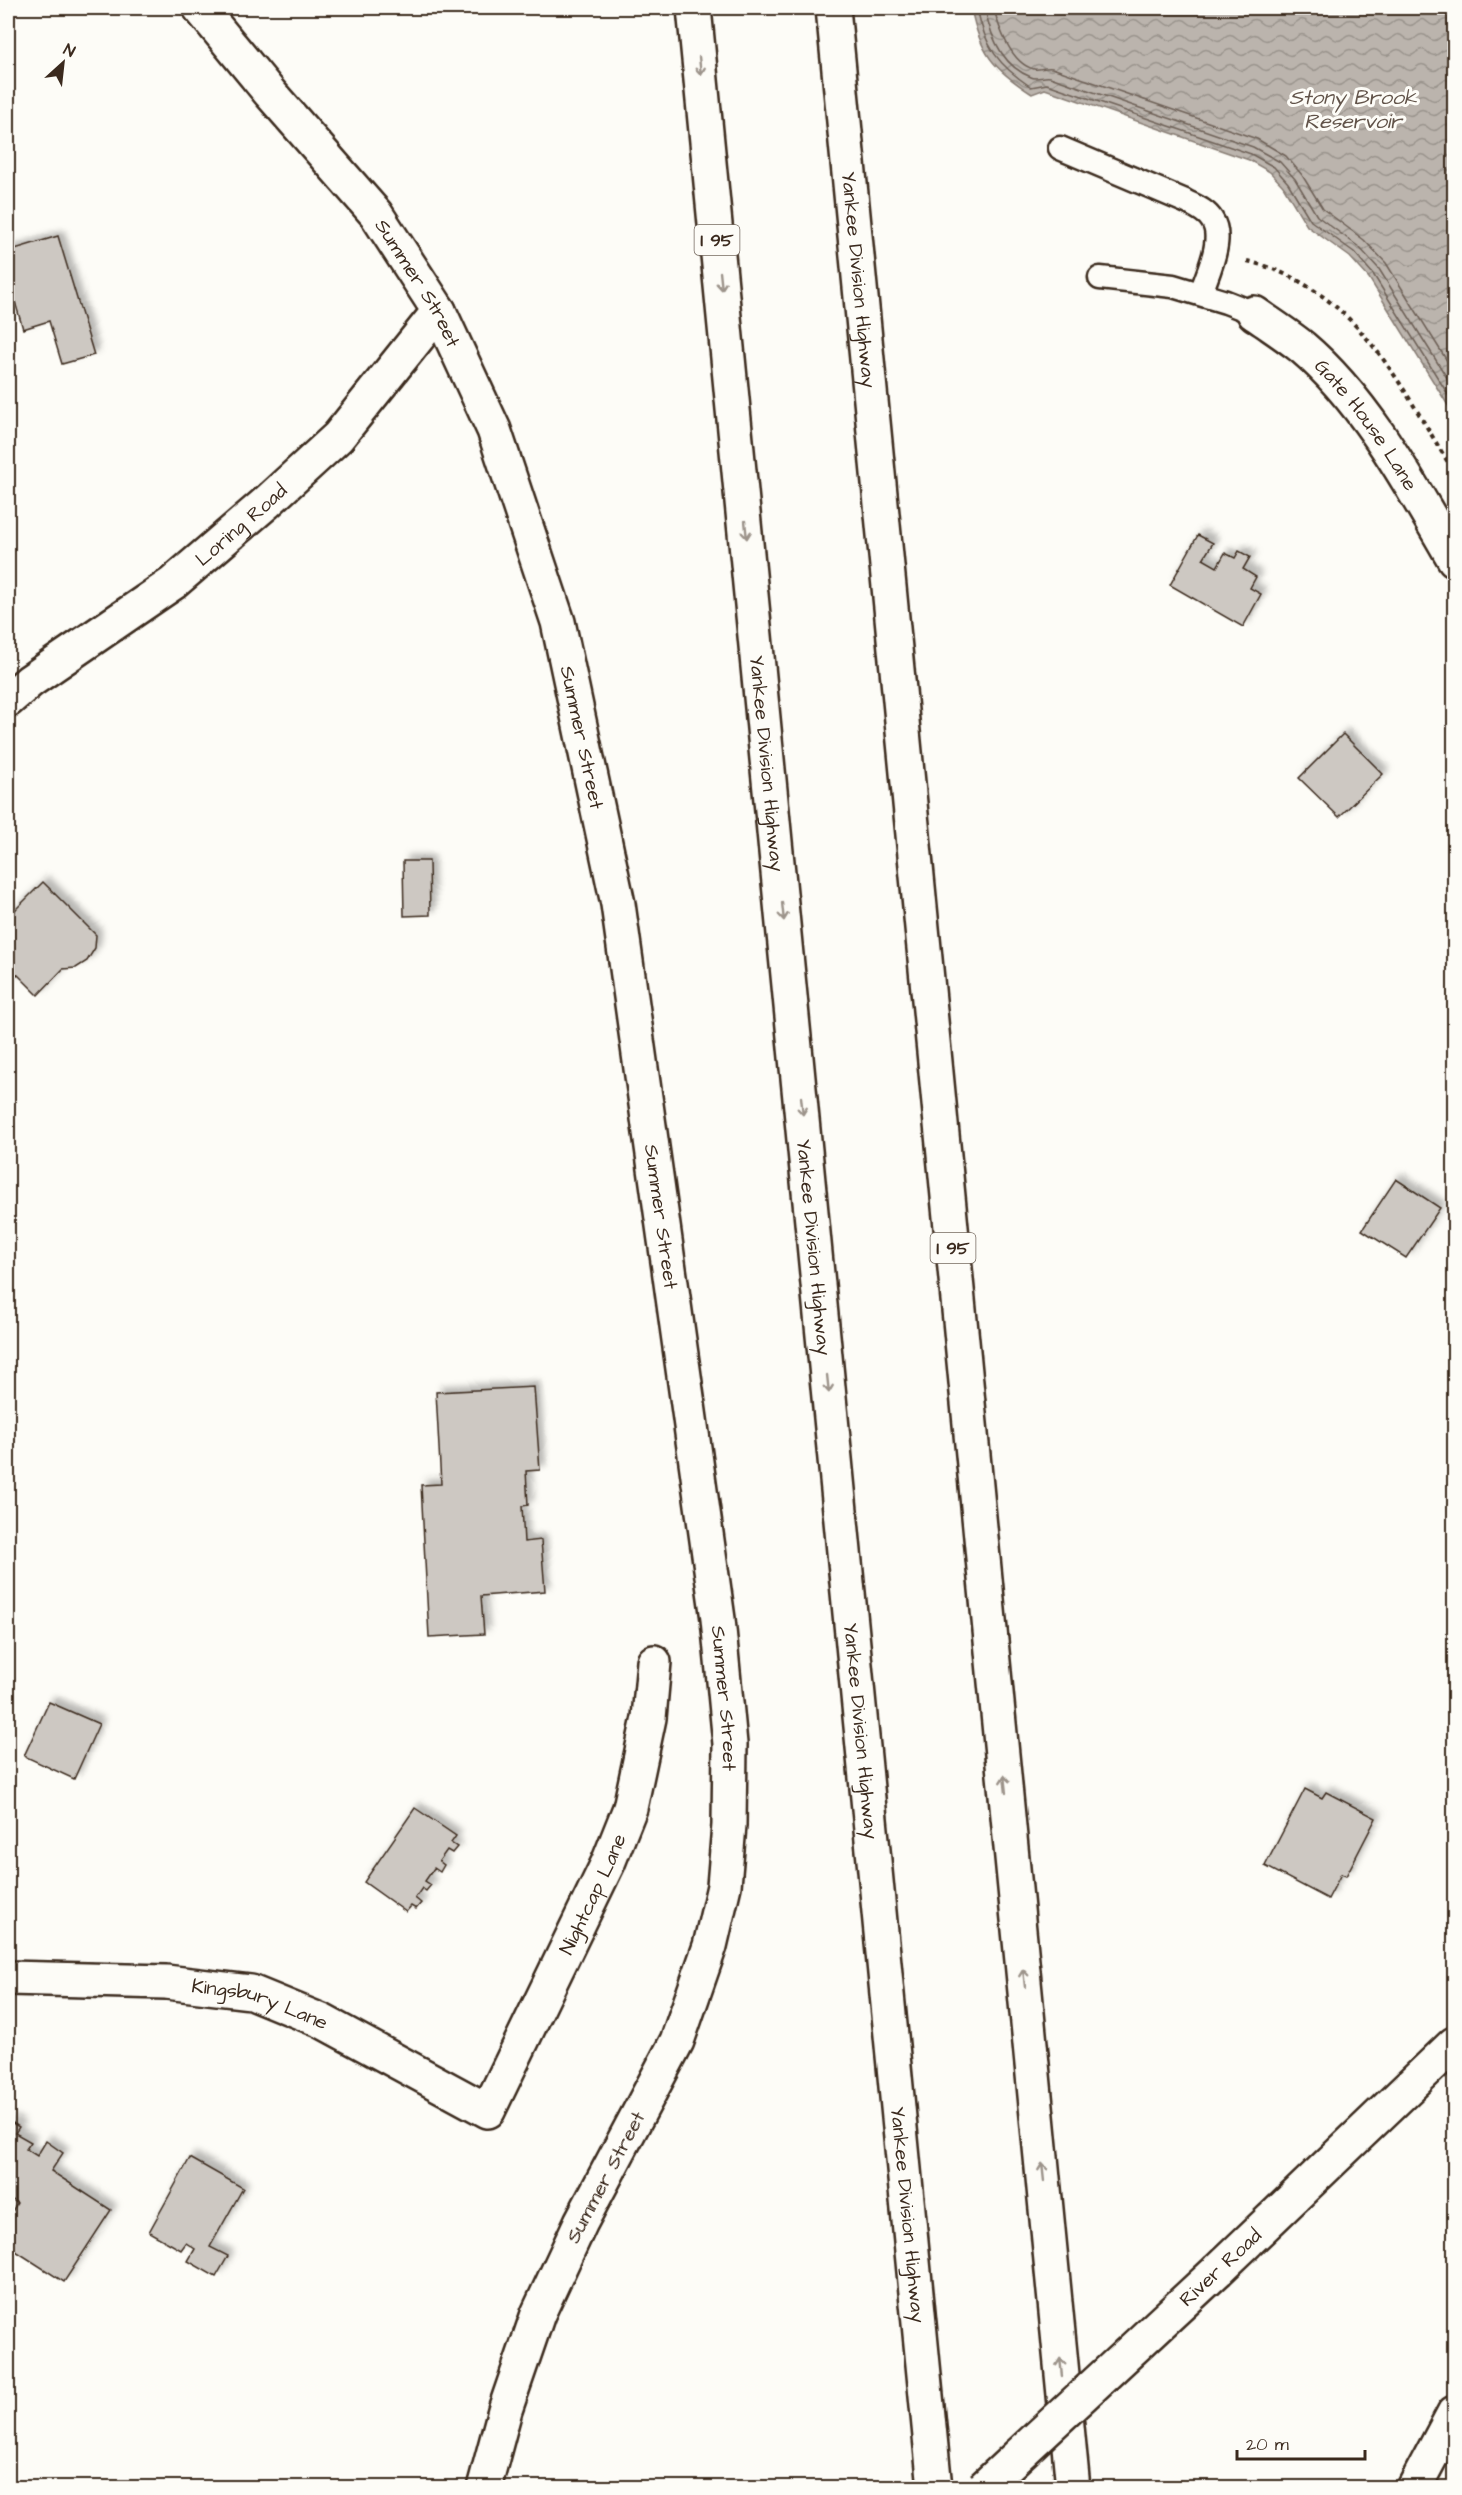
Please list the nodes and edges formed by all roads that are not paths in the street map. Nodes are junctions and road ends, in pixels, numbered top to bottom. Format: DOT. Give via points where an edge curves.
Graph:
graph roads {
  1 [pos="200,8"];
  2 [pos="694,8"];
  3 [pos="833,8"];
  4 [pos="1060,148"];
  5 [pos="1100,278"];
  6 [pos="1201,293"];
  7 [pos="439,311"];
  8 [pos="1254,313"];
  9 [pos="1455,559"];
  10 [pos="8,700"];
  11 [pos="654,1662"];
  12 [pos="8,1978"];
  13 [pos="1455,2044"];
  14 [pos="488,2111"];
  15 [pos="1455,2413"];
  16 [pos="484,2487"];
  17 [pos="935,2487"];
  18 [pos="982,2487"];
  19 [pos="1073,2487"];
  20 [pos="1414,2487"];
  1 -- 7 [label="main road, Summer Street" via="376,214"];
  2 -- 17 [label="main road, Yankee Division Highway / I 95, one-way"];
  19 -- 3 [label="main road, Yankee Division Highway / I 95, one-way"];
  4 -- 6 [label="lane" via="1185,201 1213,221 1215,245"];
  5 -- 6 [label="lane"];
  6 -- 8 [label="lane"];
  7 -- 10 [label="main road, Loring Road" via="338,438 266,503 173,583"];
  7 -- 16 [label="main road, Summer Street" via="494,430 558,622 618,904 718,1619 730,1744 724,1886 710,1946 678,2041 581,2223 538,2314 511,2390"];
  8 -- 9 [label="main road, Gate House Lane" via="1303,348 1348,396 1394,459"];
  11 -- 14 [label="main road, Nightcap Lane" via="649,1718 630,1808 608,1863"];
  12 -- 14 [label="main road, Kingsbury Lane" via="166,1982 251,1992 322,2021"];
  13 -- 18 [label="main road, River Road, bridge"];
  15 -- 20 [label="main road"];
}
